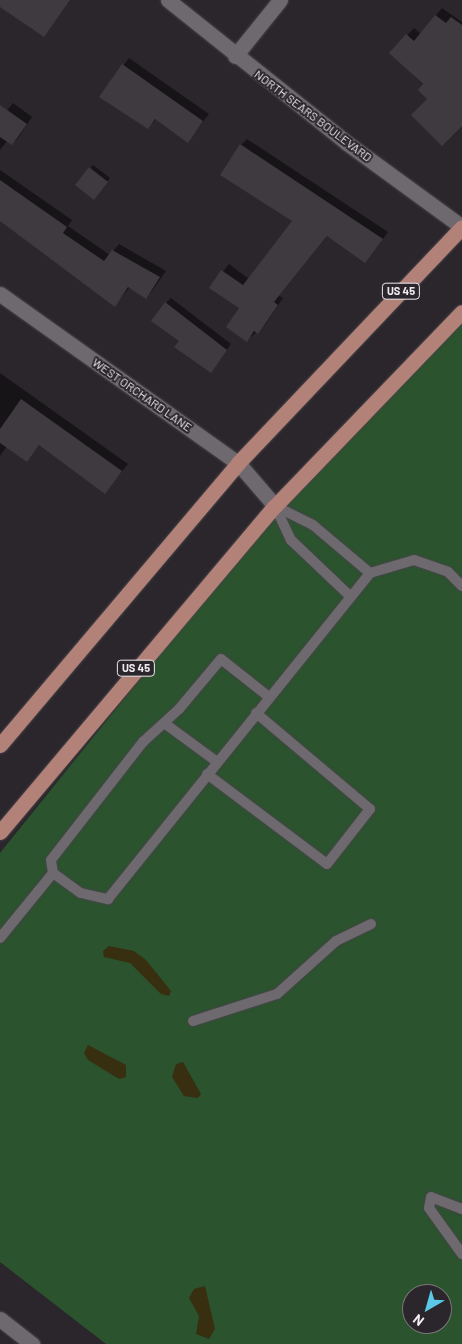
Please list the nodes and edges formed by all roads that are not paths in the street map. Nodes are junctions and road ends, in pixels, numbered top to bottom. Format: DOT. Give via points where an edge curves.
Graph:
graph roads {
  1 [pos="168,0"];
  2 [pos="280,0"];
  3 [pos="235,56"];
  4 [pos="462,227"];
  5 [pos="0,294"];
  6 [pos="462,312"];
  7 [pos="238,463"];
  8 [pos="274,506"];
  9 [pos="370,573"];
  10 [pos="462,586"];
  11 [pos="350,596"];
  12 [pos="269,697"];
  13 [pos="256,713"];
  14 [pos="164,723"];
  15 [pos="0,744"];
  16 [pos="217,762"];
  17 [pos="207,774"];
  18 [pos="0,832"];
  19 [pos="53,874"];
  20 [pos="371,924"];
  21 [pos="0,938"];
  22 [pos="194,1021"];
  23 [pos="462,1209"];
  24 [pos="462,1254"];
  25 [pos="0,1319"];
  26 [pos="32,1344"];
  1 -- 3 [label="street, NORTH SEARS BOULEVARD"];
  2 -- 3 [label="street"];
  3 -- 4 [label="street, NORTH SEARS BOULEVARD"];
  4 -- 7 [label="main road, US 45"];
  5 -- 7 [label="street, WEST ORCHARD LANE"];
  6 -- 8 [label="main road, US 45"];
  7 -- 8 [label="street, WEST ORCHARD LANE"];
  7 -- 15 [label="main road, US 45"];
  8 -- 9 [label="lane" via="313,525"];
  8 -- 11 [label="lane" via="291,540"];
  8 -- 18 [label="main road, US 45"];
  9 -- 10 [label="lane" via="414,560 448,572"];
  9 -- 11 [label="lane"];
  11 -- 12 [label="lane"];
  12 -- 13 [label="lane"];
  12 -- 14 [label="lane" via="221,660"];
  13 -- 16 [label="lane"];
  13 -- 17 [label="lane" via="370,809 327,864"];
  14 -- 16 [label="lane"];
  14 -- 19 [label="lane" via="143,742 51,860"];
  16 -- 17 [label="lane"];
  17 -- 19 [label="lane" via="108,900 81,893"];
  19 -- 21 [label="lane"];
  20 -- 22 [label="lane" via="336,941 277,994"];
  23 -- 24 [label="lane" via="431,1197 429,1208"];
  25 -- 26 [label="street"];
}
